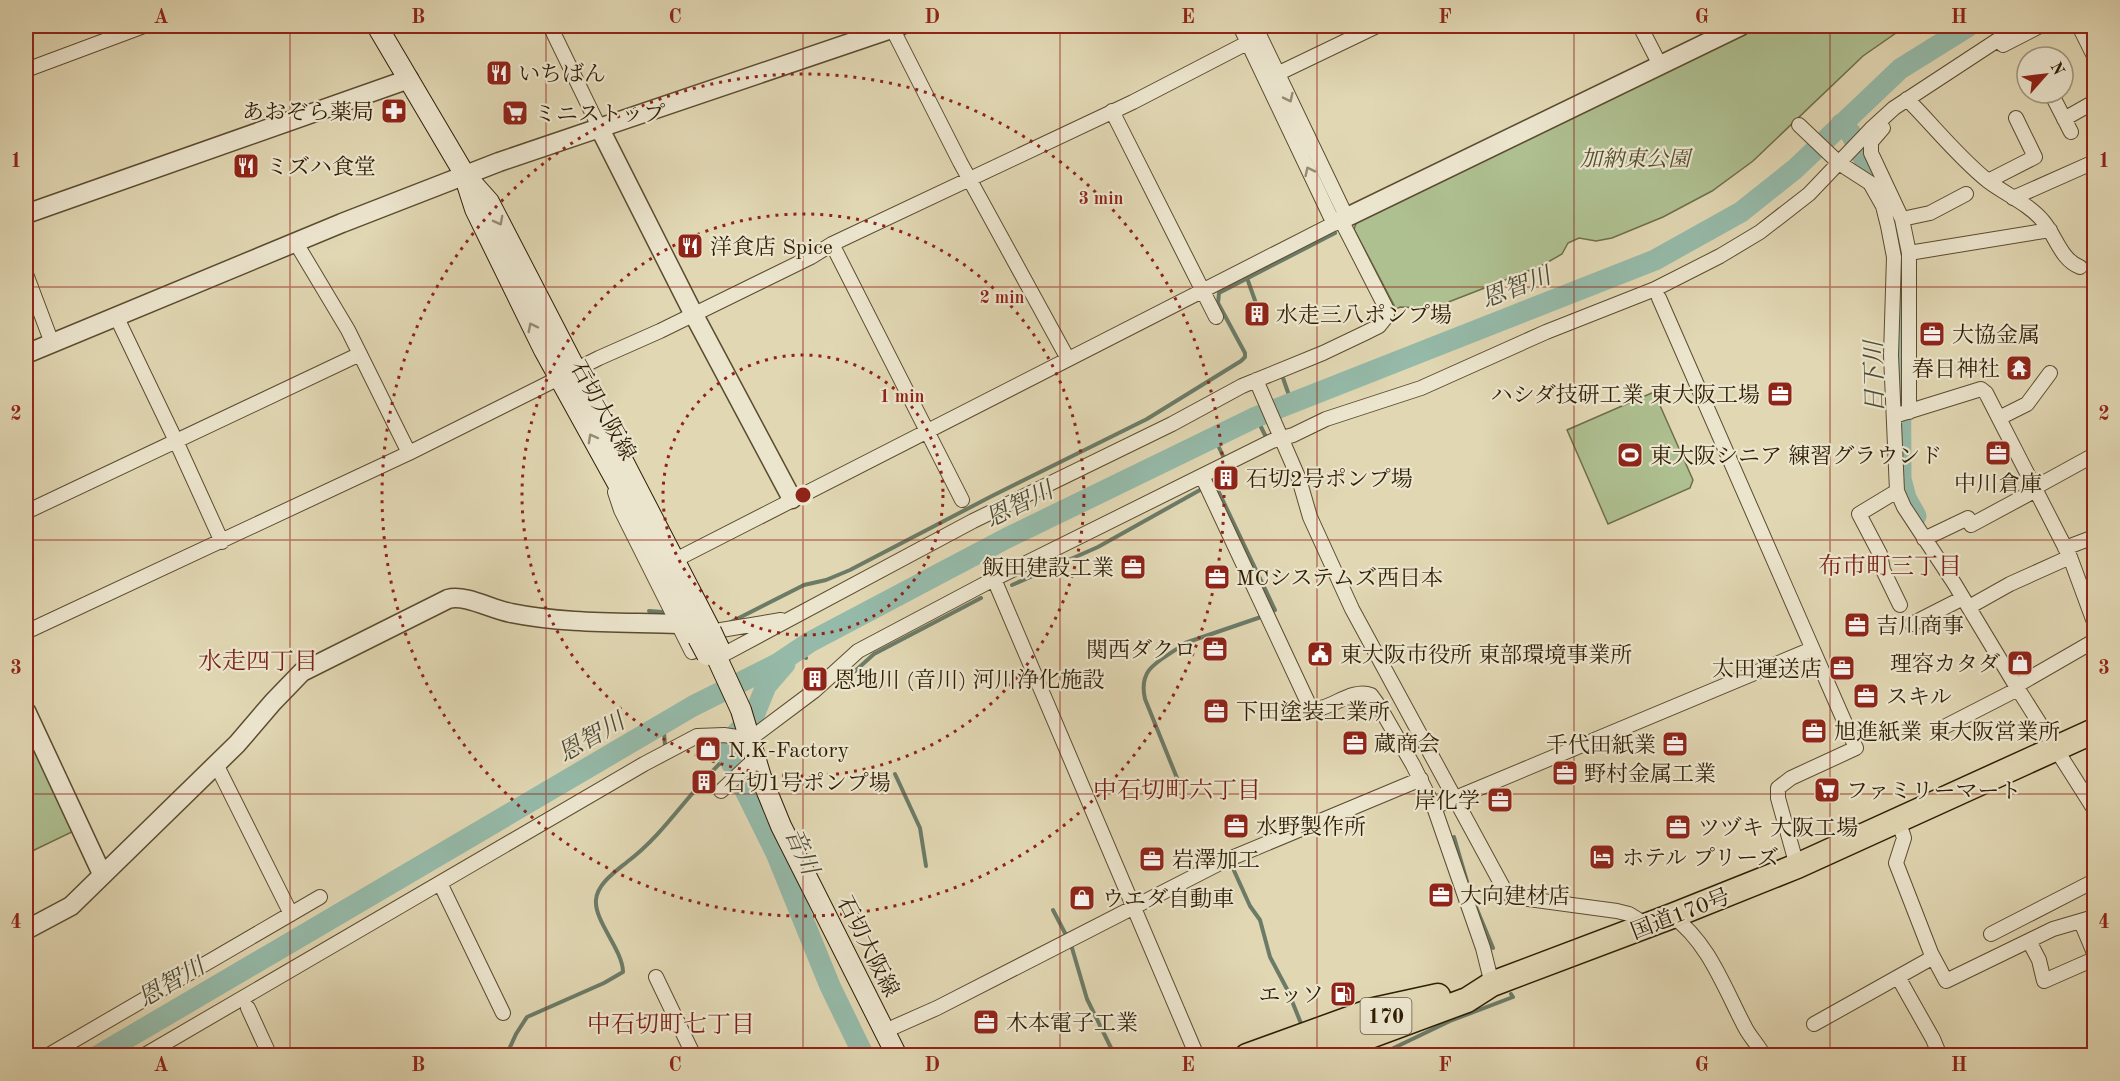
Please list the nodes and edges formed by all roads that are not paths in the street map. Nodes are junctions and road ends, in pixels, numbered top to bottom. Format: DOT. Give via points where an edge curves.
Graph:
graph roads {
  1 [pos="144,26"];
  2 [pos="377,26"];
  3 [pos="550,26"];
  4 [pos="894,26"];
  5 [pos="1240,26"];
  6 [pos="1255,26"];
  7 [pos="1377,26"];
  8 [pos="1640,26"];
  9 [pos="1741,26"];
  10 [pos="2019,26"];
  11 [pos="2040,26"];
  12 [pos="2079,26"];
  13 [pos="1247,43"];
  14 [pos="2094,56"];
  15 [pos="1660,65"];
  16 [pos="26,70"];
  17 [pos="1950,71"];
  18 [pos="1277,74"];
  19 [pos="409,79"];
  20 [pos="1909,101"];
  21 [pos="2094,102"];
  22 [pos="2057,105"];
  23 [pos="1112,111"];
  24 [pos="2016,118"];
  25 [pos="2064,119"];
  26 [pos="1799,124"];
  27 [pos="600,129"];
  28 [pos="2071,132"];
  29 [pos="1835,159"];
  30 [pos="2094,162"];
  31 [pos="465,175"];
  32 [pos="970,179"];
  33 [pos="1988,181"];
  34 [pos="1966,194"];
  35 [pos="2013,198"];
  36 [pos="26,214"];
  37 [pos="1902,219"];
  38 [pos="1341,221"];
  39 [pos="2050,230"];
  40 [pos="296,243"];
  41 [pos="832,244"];
  42 [pos="1909,253"];
  43 [pos="2079,267"];
  44 [pos="26,274"];
  45 [pos="1203,290"];
  46 [pos="1659,298"];
  47 [pos="694,315"];
  48 [pos="1216,317"];
  49 [pos="117,318"];
  50 [pos="52,343"];
  51 [pos="26,354"];
  52 [pos="360,354"];
  53 [pos="1068,359"];
  54 [pos="2050,373"];
  55 [pos="568,374"];
  56 [pos="1257,383"];
  57 [pos="1901,414"];
  58 [pos="1999,418"];
  59 [pos="927,430"];
  60 [pos="1281,437"];
  61 [pos="176,441"];
  62 [pos="409,453"];
  63 [pos="2094,455"];
  64 [pos="607,464"];
  65 [pos="1202,476"];
  66 [pos="2035,489"];
  67 [pos="1897,491"];
  68 [pos="792,499"];
  69 [pos="963,500"];
  70 [pos="26,512"];
  71 [pos="2094,537"];
  72 [pos="1928,538"];
  73 [pos="222,542"];
  74 [pos="2068,553"];
  75 [pos="683,556"];
  76 [pos="994,579"];
  77 [pos="1970,604"];
  78 [pos="1900,605"];
  79 [pos="792,619"];
  80 [pos="2094,622"];
  81 [pos="678,624"];
  82 [pos="1912,624"];
  83 [pos="26,632"];
  84 [pos="2094,641"];
  85 [pos="713,646"];
  86 [pos="1812,649"];
  87 [pos="2017,687"];
  88 [pos="26,711"];
  89 [pos="1946,726"];
  90 [pos="2094,731"];
  91 [pos="750,739"];
  92 [pos="2057,748"];
  93 [pos="216,764"];
  94 [pos="750,764"];
  95 [pos="1421,778"];
  96 [pos="721,791"];
  97 [pos="1454,798"];
  98 [pos="1434,807"];
  99 [pos="2094,809"];
  100 [pos="1898,819"];
  101 [pos="1797,867"];
  102 [pos="102,874"];
  103 [pos="2094,881"];
  104 [pos="440,883"];
  105 [pos="320,897"];
  106 [pos="1134,906"];
  107 [pos="291,914"];
  108 [pos="1672,916"];
  109 [pos="2088,919"];
  110 [pos="1647,925"];
  111 [pos="26,930"];
  112 [pos="1991,934"];
  113 [pos="2029,941"];
  114 [pos="1931,953"];
  115 [pos="2094,953"];
  116 [pos="2094,959"];
  117 [pos="656,977"];
  118 [pos="1898,977"];
  119 [pos="1492,984"];
  120 [pos="1433,1005"];
  121 [pos="248,1008"];
  122 [pos="503,1013"];
  123 [pos="1814,1024"];
  124 [pos="885,1031"];
  125 [pos="47,1056"];
  126 [pos="143,1056"];
  127 [pos="270,1056"];
  128 [pos="694,1056"];
  129 [pos="897,1056"];
  130 [pos="1197,1056"];
  131 [pos="1247,1056"];
  132 [pos="1281,1056"];
  133 [pos="1316,1056"];
  134 [pos="1344,1056"];
  135 [pos="1764,1056"];
  136 [pos="1940,1056"];
  1 -- 16 [label="street"];
  2 -- 19 [label="main road, 石切大阪線"];
  3 -- 27 [label="street"];
  4 -- 27 [label="street"];
  4 -- 32 [label="street"];
  5 -- 13 [label="street"];
  6 -- 18 [label="street"];
  7 -- 18 [label="street"];
  8 -- 15 [label="street"];
  9 -- 15 [label="street"];
  10 -- 17 [label="street"];
  11 -- 17 [label="street"];
  12 -- 14 [label="street"];
  13 -- 23 [label="street"];
  38 -- 13 [label="street, one-way"];
  15 -- 38 [label="street"];
  17 -- 20 [label="street"];
  18 -- 38 [label="street, one-way"];
  19 -- 31 [label="main road, 石切大阪線"];
  19 -- 36 [label="street"];
  20 -- 29 [label="street" via="1894,108"];
  20 -- 33 [label="street"];
  20 -- 37 [label="street" via="1871,142 1871,153"];
  21 -- 25 [label="street"];
  22 -- 25 [label="street"];
  23 -- 32 [label="street"];
  23 -- 45 [label="street"];
  24 -- 33 [label="street" via="2035,157"];
  25 -- 28 [label="street"];
  26 -- 29 [label="street"];
  27 -- 31 [label="street"];
  27 -- 47 [label="street"];
  29 -- 57 [label="street" via="1870,183 1888,226 1894,257 1891,355"];
  29 -- 60 [label="street" via="1809,194 1760,232 1720,256 1655,288 1421,388"];
  30 -- 35 [label="street"];
  31 -- 40 [label="street"];
  31 -- 55 [label="main road, 石切大阪線" via="475,209"];
  32 -- 41 [label="street"];
  32 -- 53 [label="street"];
  33 -- 35 [label="street"];
  34 -- 37 [label="street" via="1930,213"];
  35 -- 39 [label="street" via="2042,219"];
  37 -- 42 [label="street"];
  38 -- 45 [label="street"];
  38 -- 56 [label="street" via="1387,316 1379,326"];
  39 -- 42 [label="street"];
  39 -- 43 [label="street" via="2065,256"];
  40 -- 49 [label="street"];
  40 -- 52 [label="street"];
  41 -- 47 [label="street"];
  41 -- 59 [label="street"];
  42 -- 57 [label="street"];
  44 -- 50 [label="street"];
  45 -- 48 [label="street"];
  45 -- 53 [label="street"];
  46 -- 86 [label="street"];
  47 -- 55 [label="street"];
  47 -- 68 [label="street"];
  49 -- 50 [label="street"];
  49 -- 61 [label="street"];
  50 -- 51 [label="street"];
  52 -- 61 [label="street"];
  52 -- 62 [label="street"];
  53 -- 59 [label="street"];
  54 -- 58 [label="street" via="2027,404"];
  55 -- 62 [label="street"];
  64 -- 55 [label="main road, 石切大阪線, one-way"];
  55 -- 75 [label="street" via="594,387"];
  55 -- 85 [label="main road, 石切大阪線"];
  56 -- 60 [label="street"];
  56 -- 79 [label="street" via="973,521"];
  57 -- 58 [label="street" via="1981,389"];
  57 -- 67 [label="street"];
  58 -- 66 [label="street"];
  59 -- 68 [label="street"];
  59 -- 69 [label="street"];
  60 -- 65 [label="street"];
  60 -- 97 [label="street" via="1310,517 1352,609"];
  61 -- 70 [label="street"];
  61 -- 73 [label="street"];
  62 -- 73 [label="street"];
  63 -- 66 [label="street"];
  64 -- 81 [label="street" via="621,510"];
  64 -- 85 [label="main road, 石切大阪線"];
  65 -- 76 [label="street"];
  65 -- 95 [label="street" via="1310,706 1319,709 1358,693 1371,695"];
  66 -- 72 [label="street" via="1971,525 1968,518"];
  66 -- 74 [label="street"];
  67 -- 72 [label="street"];
  67 -- 78 [label="street" via="1859,514"];
  68 -- 75 [label="street"];
  71 -- 74 [label="street"];
  72 -- 77 [label="street"];
  73 -- 83 [label="street"];
  74 -- 77 [label="street"];
  74 -- 80 [label="street"];
  75 -- 85 [label="street"];
  76 -- 91 [label="street" via="852,655 814,691"];
  76 -- 106 [label="street"];
  77 -- 82 [label="street"];
  77 -- 87 [label="street"];
  79 -- 85 [label="street"];
  79 -- 85 [label="street"];
  81 -- 85 [label="street" via="692,652 721,637"];
  81 -- 93 [label="street" via="530,617 452,597 302,672"];
  84 -- 87 [label="street"];
  85 -- 91 [label="main road, 石切大阪線"];
  86 -- 97 [label="street"];
  86 -- 101 [label="street" via="1857,748 1791,778 1778,788"];
  87 -- 89 [label="street"];
  87 -- 92 [label="street"];
  88 -- 102 [label="street"];
  90 -- 92 [label="highway, 国道170号 / 170"];
  91 -- 94 [label="main road, 石切大阪線"];
  91 -- 104 [label="street" via="698,736"];
  92 -- 99 [label="street"];
  92 -- 100 [label="highway, 国道170号 / 170"];
  93 -- 102 [label="street"];
  93 -- 107 [label="street"];
  94 -- 96 [label="street"];
  94 -- 124 [label="main road, 石切大阪線"];
  95 -- 98 [label="street"];
  95 -- 106 [label="street" via="1232,857"];
  97 -- 98 [label="street"];
  97 -- 110 [label="street" via="1509,894 1617,911"];
  98 -- 119 [label="street"];
  100 -- 101 [label="highway, 国道170号 / 170"];
  100 -- 114 [label="street" via="1904,838 1896,863"];
  101 -- 108 [label="highway, 国道170号 / 170"];
  102 -- 111 [label="street" via="71,906"];
  103 -- 112 [label="street"];
  104 -- 122 [label="street"];
  104 -- 126 [label="street"];
  105 -- 107 [label="street"];
  106 -- 124 [label="street"];
  106 -- 130 [label="street"];
  107 -- 125 [label="street"];
  108 -- 110 [label="highway, 国道170号 / 170"];
  108 -- 135 [label="street" via="1684,925 1711,962 1747,1032"];
  109 -- 113 [label="street"];
  109 -- 115 [label="street"];
  110 -- 119 [label="highway, 国道170号 / 170"];
  113 -- 114 [label="street" via="1946,981"];
  113 -- 116 [label="street" via="2044,981"];
  114 -- 118 [label="street" via="1930,959"];
  117 -- 128 [label="street"];
  118 -- 123 [label="street"];
  118 -- 136 [label="street"];
  119 -- 120 [label="highway, 国道170号 / 170" via="1462,987"];
  120 -- 131 [label="highway" via="1374,1010"];
  120 -- 132 [label="highway, 国道170号 / 170"];
  120 -- 133 [label="highway, 国道170号 / 170"];
  120 -- 134 [label="highway" via="1398,1033"];
  121 -- 127 [label="street"];
  124 -- 129 [label="main road, 石切大阪線"];
}
